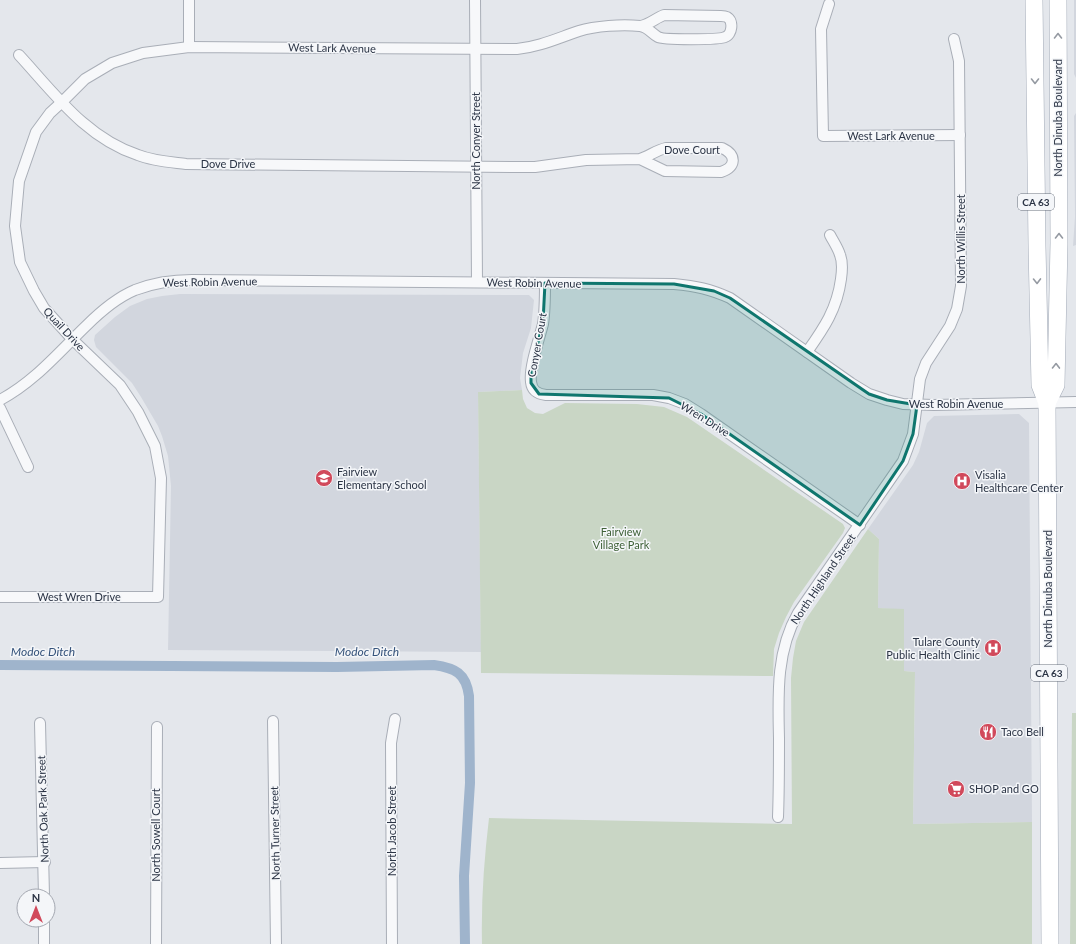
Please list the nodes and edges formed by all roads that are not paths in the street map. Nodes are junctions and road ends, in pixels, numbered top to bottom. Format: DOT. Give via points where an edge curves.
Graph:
graph roads {
  1 [pos="189,0"];
  2 [pos="475,0"];
  3 [pos="1034,0"];
  4 [pos="1058,0"];
  5 [pos="829,4"];
  6 [pos="641,26"];
  7 [pos="954,39"];
  8 [pos="189,47"];
  9 [pos="476,50"];
  10 [pos="18,55"];
  11 [pos="62,102"];
  12 [pos="960,135"];
  13 [pos="640,159"];
  14 [pos="476,166"];
  15 [pos="830,235"];
  16 [pos="477,282"];
  17 [pos="544,283"];
  18 [pos="72,339"];
  19 [pos="807,352"];
  20 [pos="531,383"];
  21 [pos="0,400"];
  22 [pos="1076,402"];
  23 [pos="1047,403"];
  24 [pos="917,405"];
  25 [pos="0,408"];
  26 [pos="28,467"];
  27 [pos="860,525"];
  28 [pos="0,597"];
  29 [pos="158,597"];
  30 [pos="395,719"];
  31 [pos="273,721"];
  32 [pos="40,723"];
  33 [pos="157,727"];
  34 [pos="778,818"];
  35 [pos="45,862"];
  36 [pos="0,863"];
  37 [pos="44,888"];
  38 [pos="44,928"];
  39 [pos="44,944"];
  40 [pos="156,944"];
  41 [pos="276,944"];
  42 [pos="392,944"];
  43 [pos="1050,944"];
  1 -- 8 [label="street"];
  2 -- 9 [label="street, North Conyer Street"];
  3 -- 23 [label="main road, North Dinuba Boulevard / CA 63, one-way" via="1040,385"];
  23 -- 4 [label="main road, North Dinuba Boulevard / CA 63, one-way" via="1056,385 1059,243"];
  5 -- 12 [label="street, West Lark Avenue" via="821,29 823,136"];
  6 -- 6 [label="street" via="663,38 721,38 727,37 732,27 727,17 672,15 658,17"];
  6 -- 9 [label="street, West Lark Avenue" via="580,30 527,48"];
  7 -- 12 [label="street, North Willis Street" via="960,61"];
  8 -- 9 [label="street, West Lark Avenue"];
  8 -- 11 [label="street, Quail Drive" via="143,53 112,63 85,79"];
  9 -- 14 [label="street, North Conyer Street"];
  10 -- 11 [label="street, Dove Drive"];
  11 -- 14 [label="street, Dove Drive" via="94,133 113,145 138,156 162,161 186,164"];
  11 -- 18 [label="street, Quail Drive" via="36,132 19,182 14,226 20,262 34,291 44,308"];
  12 -- 24 [label="street, North Willis Street" via="961,286 957,309 950,326 926,363 920,379"];
  13 -- 13 [label="street, Dove Court" via="665,171 721,172 728,170 732,164 729,151 722,148 666,148"];
  13 -- 14 [label="street, Dove Court" via="586,160 535,167"];
  14 -- 16 [label="street, North Conyer Street"];
  15 -- 19 [label="street" via="840,255 842,271 839,290 835,306 825,326"];
  16 -- 17 [label="street, West Robin Avenue"];
  16 -- 18 [label="street, West Robin Avenue" via="183,280 157,283 133,291 115,301"];
  17 -- 19 [label="street, West Robin Avenue" via="698,286 730,298"];
  17 -- 20 [label="street, Conyer Court" via="543,322"];
  18 -- 21 [label="street, West Robin Avenue" via="38,374 16,392"];
  18 -- 29 [label="street, Quail Drive" via="120,385 138,412 155,446 161,478"];
  19 -- 24 [label="street, West Robin Avenue" via="869,394 902,404"];
  20 -- 27 [label="street, Wren Drive" via="539,394 653,395 685,404"];
  22 -- 23 [label="street, West Robin Avenue"];
  23 -- 24 [label="street, West Robin Avenue"];
  23 -- 43 [label="main road, North Dinuba Boulevard / CA 63"];
  24 -- 27 [label="street, North Highland Street" via="913,434 904,461"];
  25 -- 26 [label="street"];
  27 -- 34 [label="street, North Highland Street" via="798,613 784,645 780,673"];
  28 -- 29 [label="street, West Wren Drive"];
  30 -- 42 [label="street, North Jacob Street" via="391,743"];
  31 -- 41 [label="street, North Turner Street"];
  32 -- 35 [label="street, North Oak Park Street"];
  33 -- 40 [label="street, North Sowell Court"];
  35 -- 36 [label="street"];
  35 -- 37 [label="street, North Oak Park Street"];
  38 -- 39 [label="street"];
}
